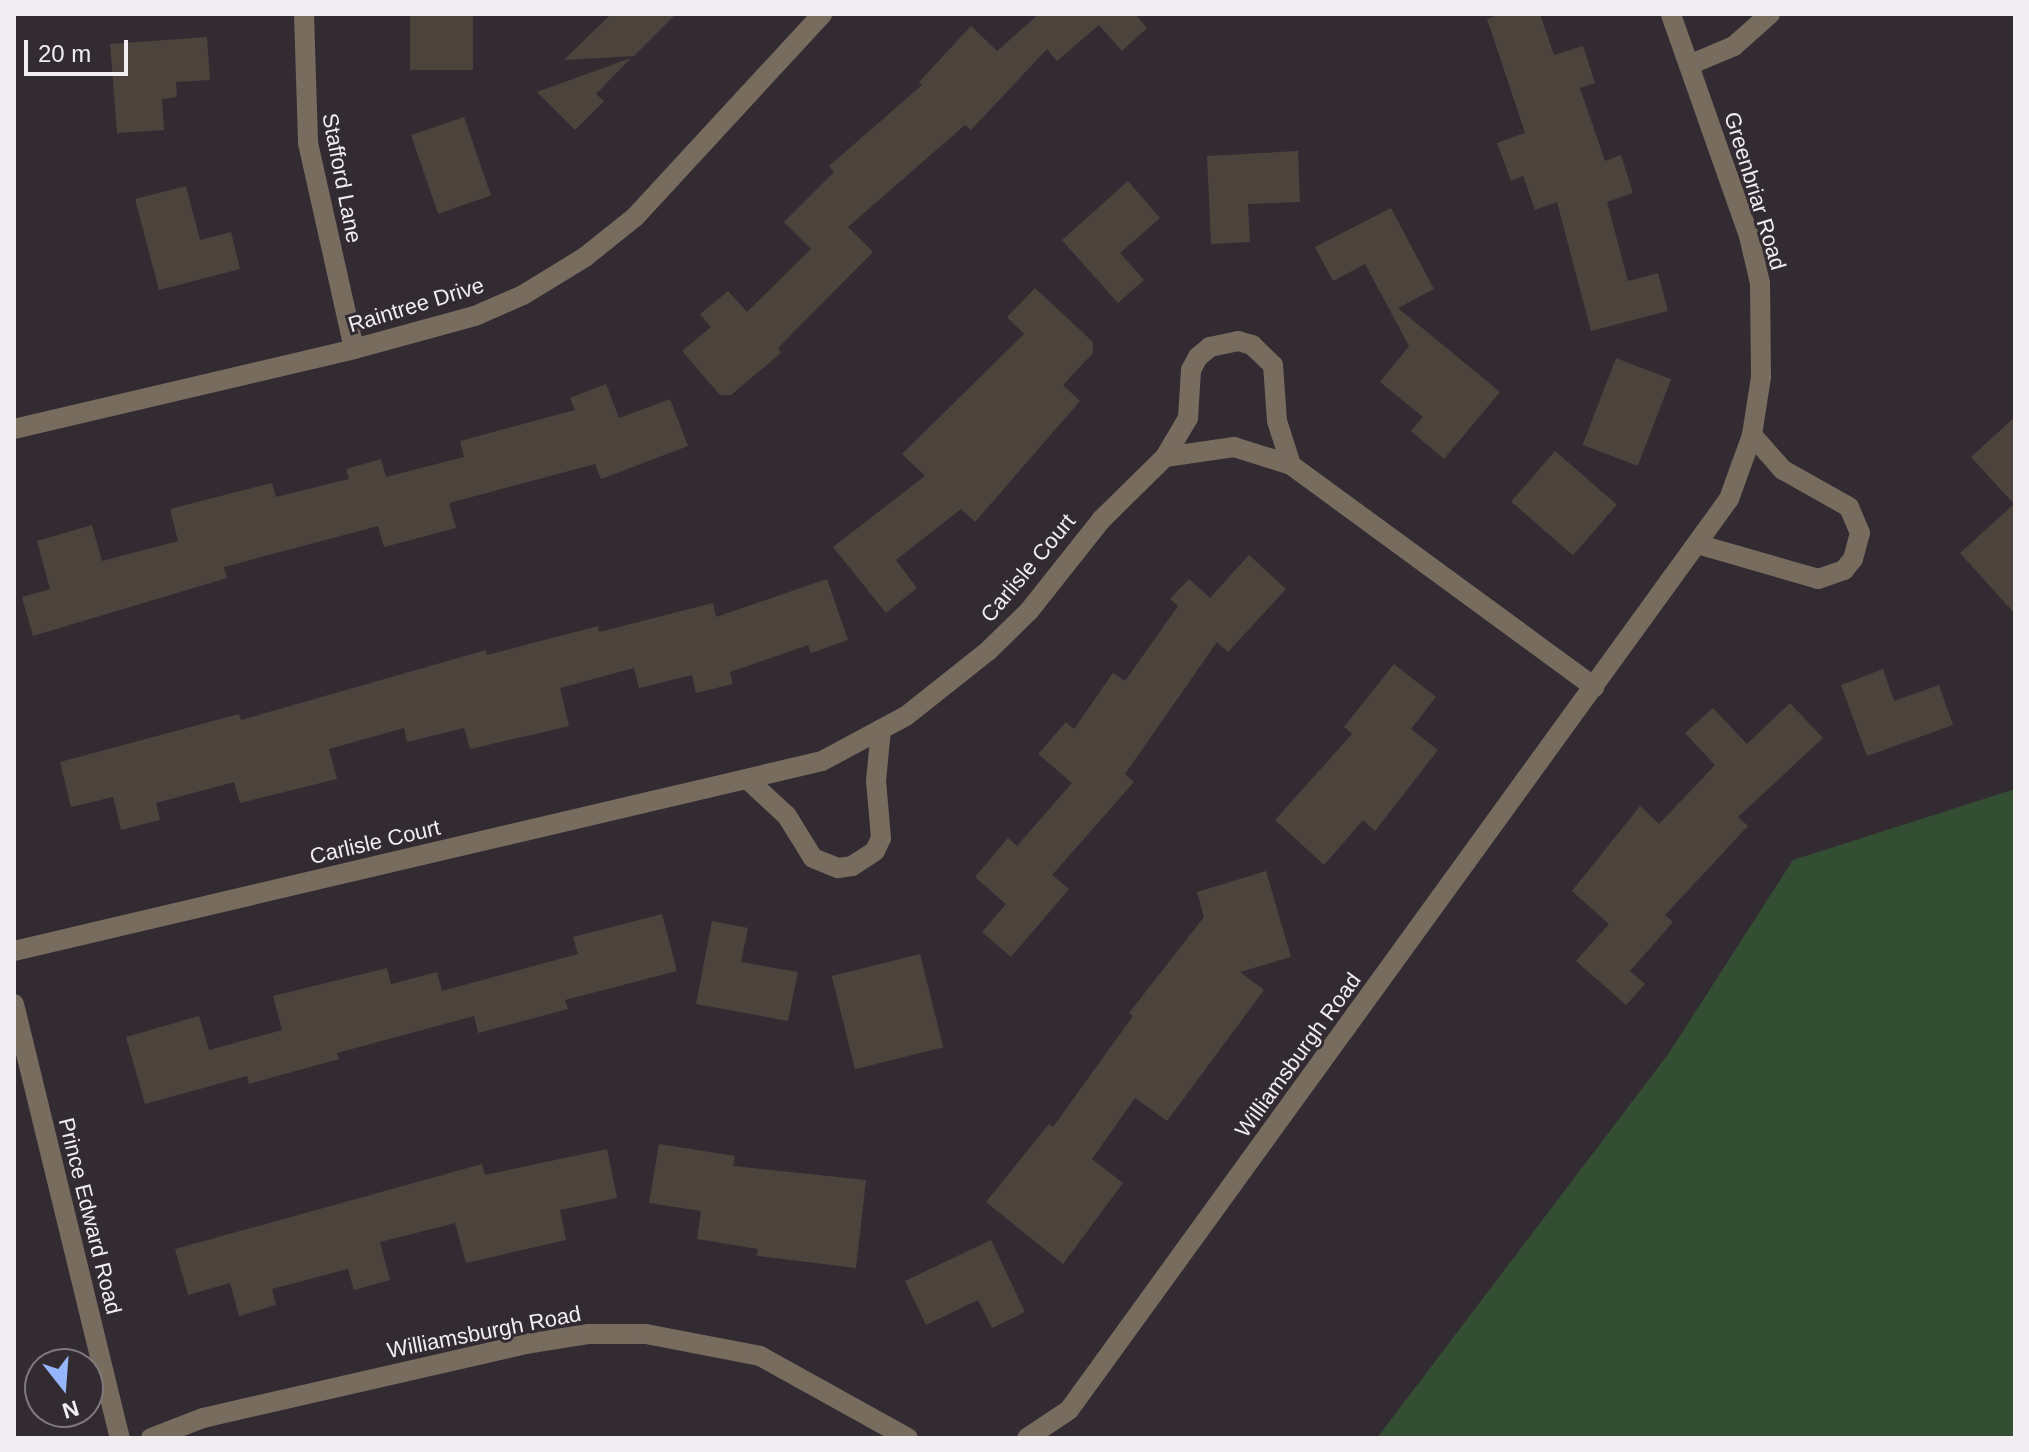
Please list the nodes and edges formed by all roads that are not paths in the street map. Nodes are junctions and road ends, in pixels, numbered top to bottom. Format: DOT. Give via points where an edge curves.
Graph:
graph roads {
  1 [pos="304,14"];
  2 [pos="822,14"];
  3 [pos="1671,14"];
  4 [pos="1770,14"];
  5 [pos="1689,65"];
  6 [pos="354,349"];
  7 [pos="14,429"];
  8 [pos="1752,435"];
  9 [pos="1165,457"];
  10 [pos="1291,465"];
  11 [pos="1697,544"];
  12 [pos="1594,687"];
  13 [pos="881,729"];
  14 [pos="747,779"];
  15 [pos="14,951"];
  16 [pos="14,1004"];
  17 [pos="120,1438"];
  18 [pos="151,1438"];
  19 [pos="908,1438"];
  20 [pos="1027,1438"];
  1 -- 6 [label="street, Stafford Lane" via="308,143"];
  2 -- 6 [label="street, Raintree Drive" via="645,207 585,257 523,295 475,316"];
  3 -- 5 [label="street, Greenbriar Road"];
  4 -- 5 [label="street" via="1734,46"];
  5 -- 8 [label="street, Greenbriar Road" via="1749,236 1760,283 1764,333"];
  6 -- 7 [label="street, Raintree Drive"];
  8 -- 11 [label="street, Greenbriar Road" via="1729,499"];
  8 -- 11 [label="street" via="1783,470 1849,507 1860,533 1853,559 1844,570 1818,579"];
  9 -- 10 [label="street" via="1234,447"];
  9 -- 10 [label="street, Carlisle Court" via="1188,418 1191,370 1198,357 1210,347 1238,341 1264,353 1273,365 1277,421"];
  9 -- 13 [label="street, Carlisle Court" via="1101,520 1029,611 988,651 906,716"];
  10 -- 12 [label="street"];
  11 -- 12 [label="street, Greenbriar Road"];
  12 -- 20 [label="street, Williamsburgh Road" via="1069,1410"];
  13 -- 14 [label="street, Carlisle Court" via="822,761"];
  13 -- 14 [label="street" via="876,781 881,838 875,851 852,866 838,868 813,858 787,816"];
  14 -- 15 [label="street, Carlisle Court"];
  16 -- 17 [label="street, Prince Edward Road"];
  18 -- 19 [label="street, Williamsburgh Road" via="203,1418 525,1344 589,1334 646,1334 760,1356"];
}
